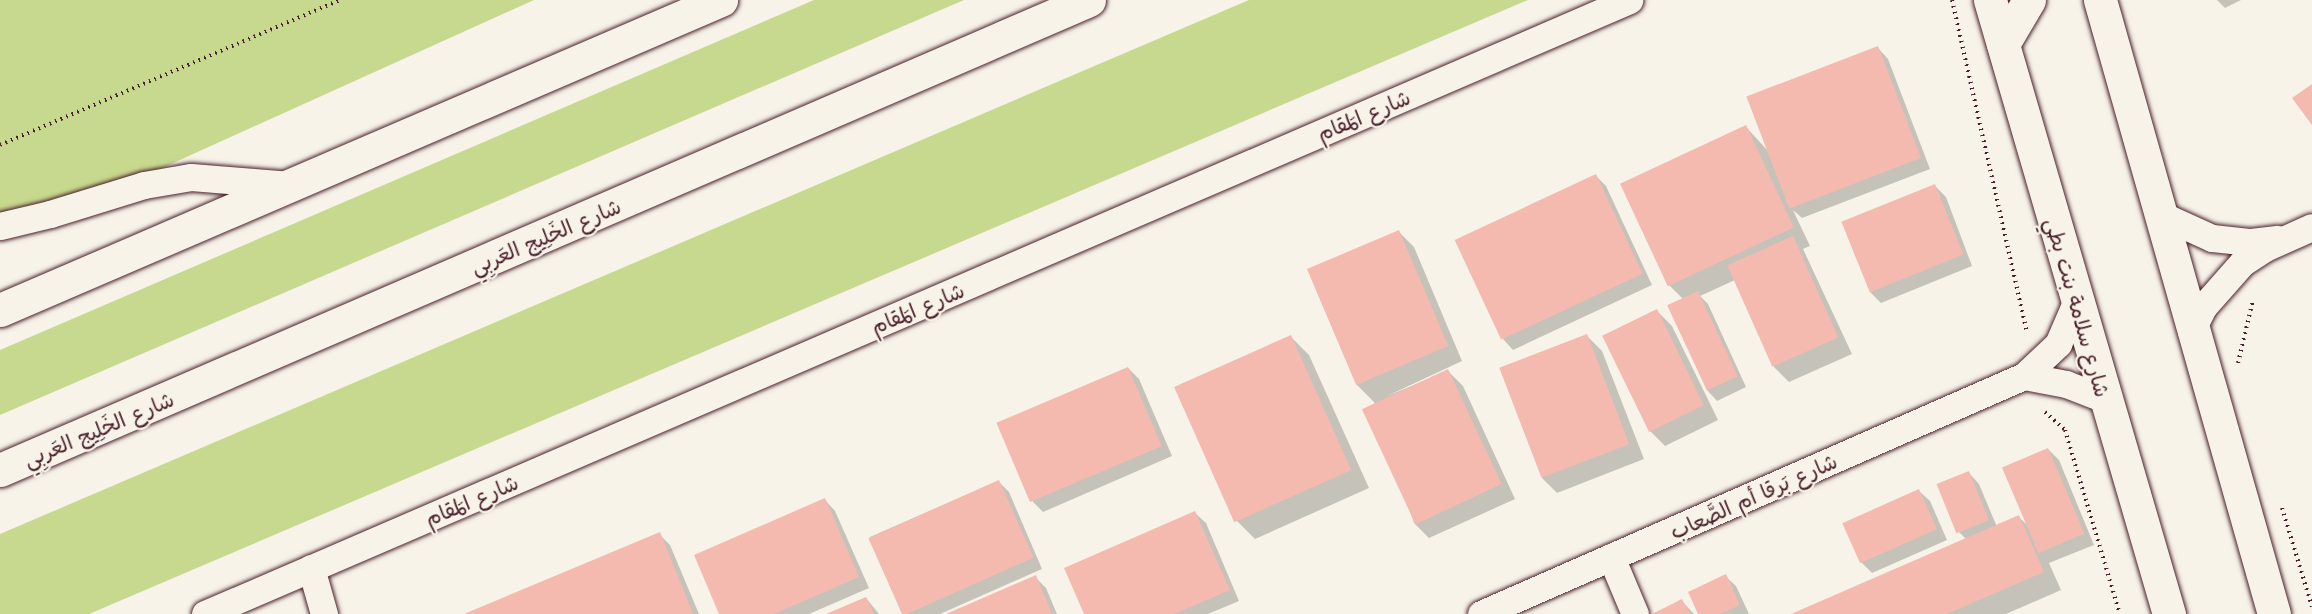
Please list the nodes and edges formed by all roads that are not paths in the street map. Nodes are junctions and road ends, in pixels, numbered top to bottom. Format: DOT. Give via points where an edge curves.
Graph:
graph roads {
  1 [pos="721,0"];
  2 [pos="1089,0"];
  3 [pos="1629,0"];
  4 [pos="1990,0"];
  5 [pos="2029,0"];
  6 [pos="2084,0"];
  7 [pos="2103,12"];
  8 [pos="2003,44"];
  9 [pos="291,185"];
  10 [pos="2159,214"];
  11 [pos="0,225"];
  12 [pos="2301,231"];
  13 [pos="2077,300"];
  14 [pos="0,310"];
  15 [pos="2191,331"];
  16 [pos="2024,376"];
  17 [pos="2105,399"];
  18 [pos="0,470"];
  19 [pos="1611,557"];
  20 [pos="311,568"];
  21 [pos="205,614"];
  22 [pos="324,614"];
  23 [pos="1481,614"];
  24 [pos="1635,614"];
  25 [pos="2169,614"];
  26 [pos="2274,614"];
  1 -- 9 [label="main road"];
  2 -- 18 [label="main road, شارع الخَلِيج العَربِي"];
  3 -- 20 [label="street, شارع المَقام"];
  4 -- 8 [label="main road, شارع سلامة بنت بطي"];
  5 -- 8 [label="main road"];
  6 -- 7 [label="main road"];
  7 -- 10 [label="main road"];
  8 -- 13 [label="main road, شارع سلامة بنت بطي"];
  9 -- 11 [label="street" via="191,177 144,185 51,214"];
  9 -- 14 [label="main road"];
  10 -- 12 [label="street" via="2193,232 2232,241"];
  10 -- 15 [label="main road"];
  12 -- 15 [label="street" via="2242,263 2204,306"];
  13 -- 16 [label="street, شارع بَرقا أم الصَّعاب" via="2058,344"];
  13 -- 17 [label="main road, شارع سلامة بنت بطي"];
  15 -- 26 [label="main road"];
  16 -- 17 [label="street" via="2066,384"];
  16 -- 19 [label="street, شارع بَرقا أم الصَّعاب"];
  17 -- 25 [label="main road, شارع سلامة بنت بطي"];
  19 -- 23 [label="street, شارع بَرقا أم الصَّعاب"];
  19 -- 24 [label="street"];
  20 -- 21 [label="street, شارع المَقام"];
  20 -- 22 [label="street"];
}
